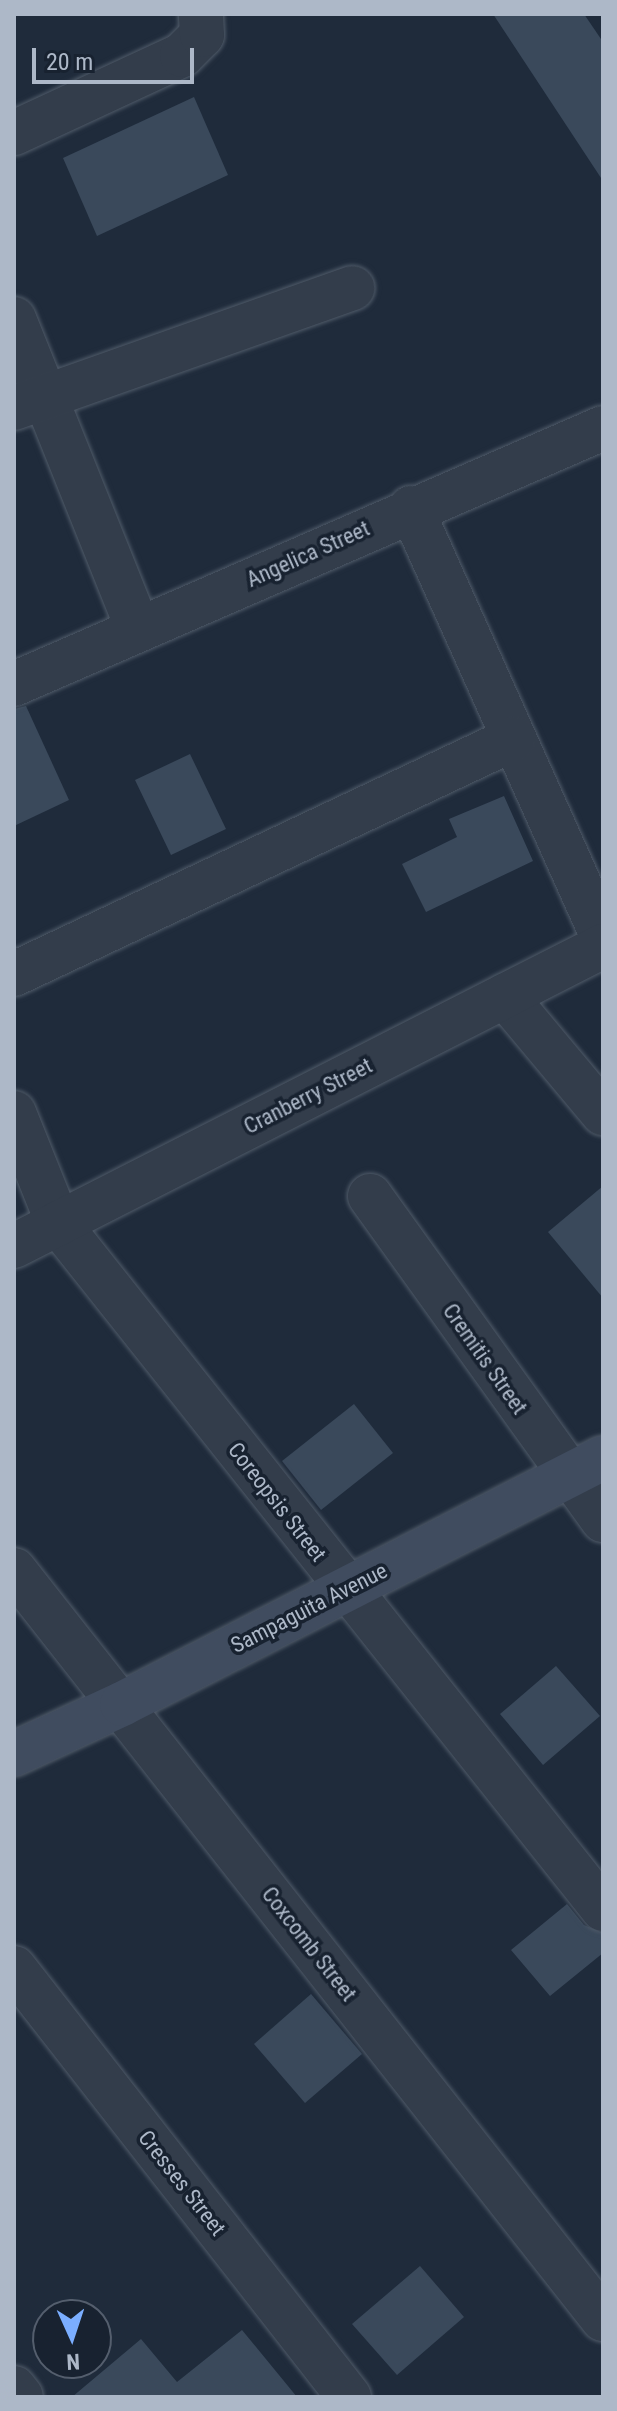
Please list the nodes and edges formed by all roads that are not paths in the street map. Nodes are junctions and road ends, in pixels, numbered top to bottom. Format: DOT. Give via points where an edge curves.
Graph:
graph roads {
  1 [pos="202,25"];
  2 [pos="14,133"];
  3 [pos="352,288"];
  4 [pos="14,319"];
  5 [pos="30,401"];
  6 [pos="598,440"];
  7 [pos="411,508"];
  8 [pos="138,629"];
  9 [pos="14,684"];
  10 [pos="513,739"];
  11 [pos="603,937"];
  12 [pos="603,946"];
  13 [pos="14,974"];
  14 [pos="505,996"];
  15 [pos="14,1113"];
  16 [pos="603,1113"];
  17 [pos="370,1196"];
  18 [pos="58,1223"];
  19 [pos="14,1246"];
  20 [pos="585,1466"];
  21 [pos="603,1520"];
  22 [pos="14,1570"];
  23 [pos="345,1589"];
  24 [pos="122,1704"];
  25 [pos="14,1754"];
  26 [pos="603,1909"];
  27 [pos="14,1968"];
  28 [pos="603,2319"];
  29 [pos="14,2388"];
  30 [pos="21,2397"];
  31 [pos="349,2397"];
  1 -- 2 [label="street" via="182,55"];
  3 -- 5 [label="street"];
  4 -- 5 [label="street"];
  5 -- 8 [label="street"];
  6 -- 7 [label="street, Angelica Street"];
  7 -- 8 [label="street, Angelica Street"];
  7 -- 10 [label="street"];
  8 -- 9 [label="street, Angelica Street"];
  10 -- 11 [label="street"];
  10 -- 13 [label="street"];
  12 -- 14 [label="street, Cranberry Street"];
  14 -- 16 [label="street"];
  14 -- 18 [label="street, Cranberry Street"];
  15 -- 18 [label="street, Coreopsis Street"];
  17 -- 20 [label="street, Cremitis Street"];
  18 -- 19 [label="street, Cranberry Street"];
  18 -- 23 [label="street, Coreopsis Street"];
  20 -- 21 [label="street, Cremitis Street"];
  20 -- 23 [label="main road, Sampaguita Avenue"];
  22 -- 24 [label="street, Coxcomb Street"];
  23 -- 24 [label="main road, Sampaguita Avenue"];
  23 -- 26 [label="street, Coreopsis Street"];
  24 -- 25 [label="main road, Sampaguita Avenue"];
  24 -- 28 [label="street, Coxcomb Street"];
  27 -- 31 [label="street, Cresses Street"];
  29 -- 30 [label="street"];
}
